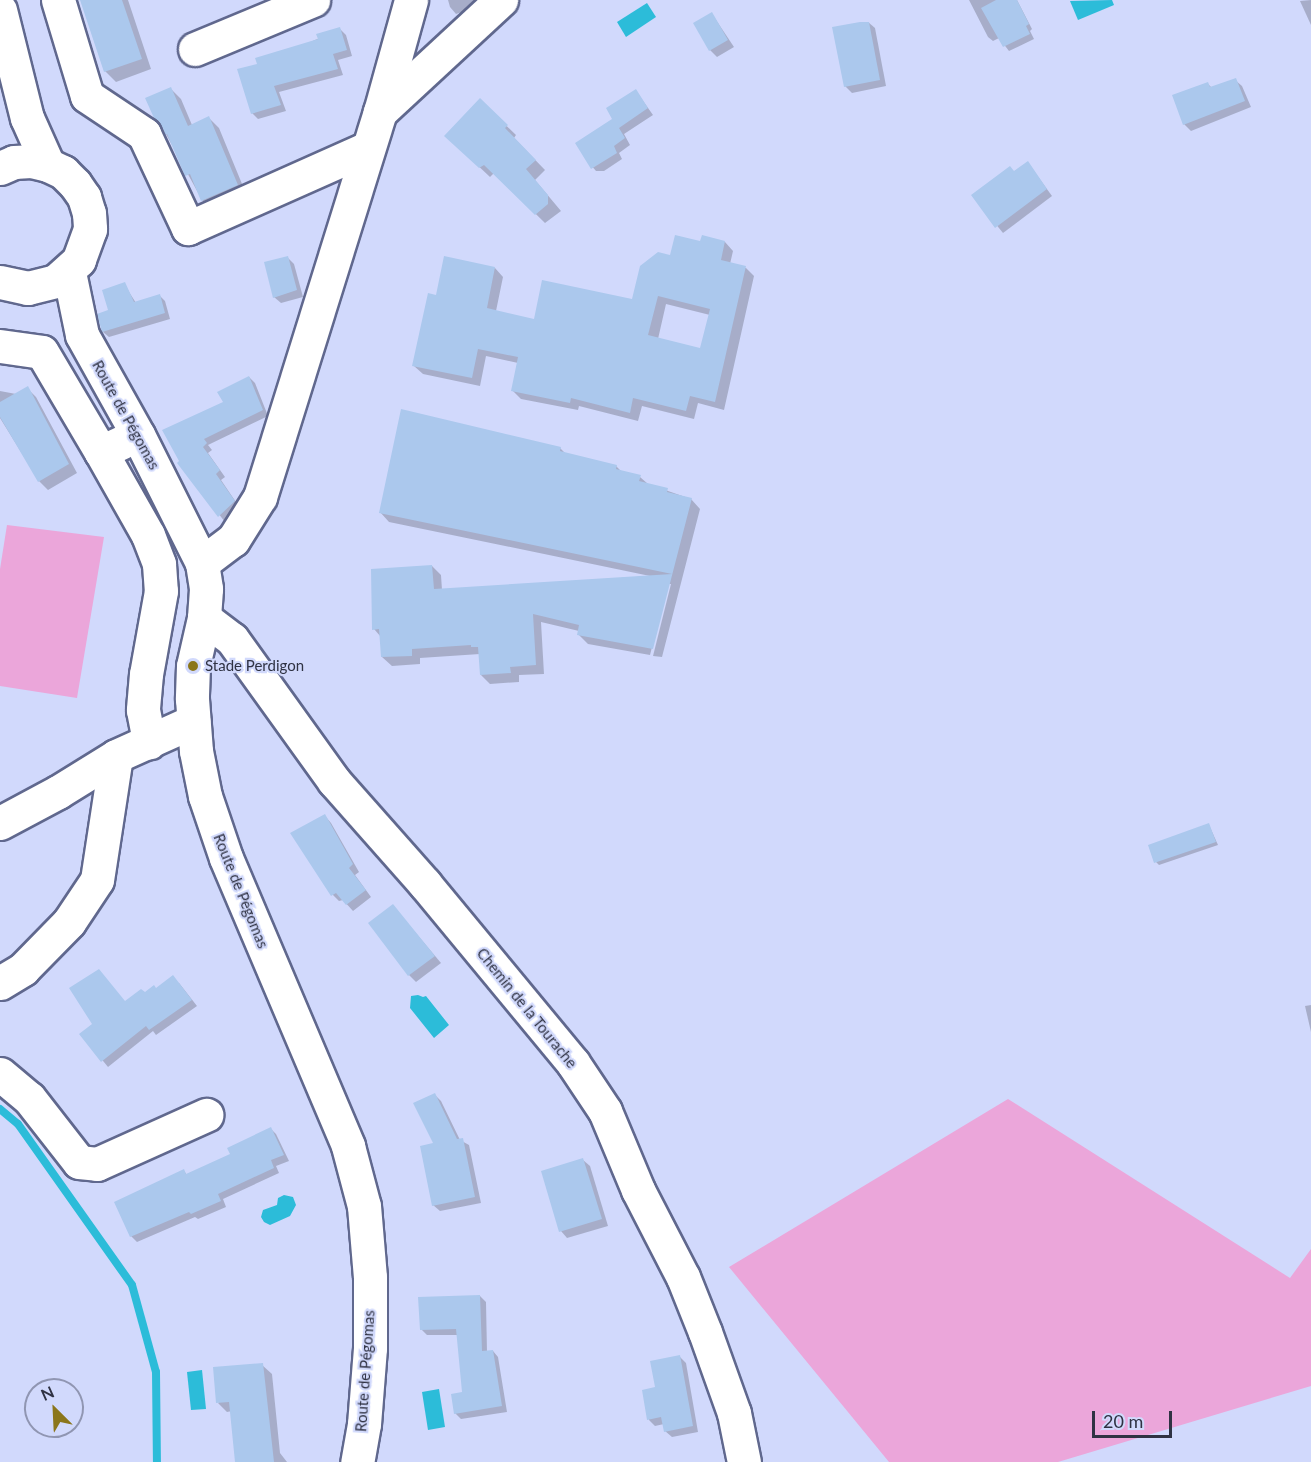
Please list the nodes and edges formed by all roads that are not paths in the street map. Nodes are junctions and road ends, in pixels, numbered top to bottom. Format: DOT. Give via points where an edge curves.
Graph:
graph roads {
  1 [pos="58,0"];
  2 [pos="313,0"];
  3 [pos="411,0"];
  4 [pos="501,0"];
  5 [pos="0,10"];
  6 [pos="195,49"];
  7 [pos="380,112"];
  8 [pos="368,148"];
  9 [pos="48,165"];
  10 [pos="0,168"];
  11 [pos="69,272"];
  12 [pos="14,285"];
  13 [pos="82,335"];
  14 [pos="0,346"];
  15 [pos="138,435"];
  16 [pos="101,452"];
  17 [pos="202,563"];
  18 [pos="204,618"];
  19 [pos="194,721"];
  20 [pos="149,742"];
  21 [pos="116,756"];
  22 [pos="0,823"];
  23 [pos="0,983"];
  24 [pos="0,1074"];
  25 [pos="206,1115"];
  26 [pos="357,1462"];
  27 [pos="744,1462"];
  1 -- 8 [label="street" via="87,96 144,134 188,228"];
  2 -- 6 [label="street"];
  3 -- 7 [label="street"];
  4 -- 7 [label="street"];
  5 -- 9 [label="street" via="27,118"];
  7 -- 8 [label="street"];
  8 -- 17 [label="street" via="260,497 233,540"];
  9 -- 10 [label="street" via="22,162"];
  9 -- 11 [label="street" via="75,183 89,213 87,245"];
  11 -- 12 [label="street" via="56,281"];
  11 -- 13 [label="street, Route de Pégomas"];
  12 -- 13 [label="street, Route de Pégomas"];
  13 -- 15 [label="street, Route de Pégomas"];
  14 -- 16 [label="street" via="42,352"];
  15 -- 16 [label="street"];
  15 -- 17 [label="street, Route de Pégomas"];
  16 -- 20 [label="street" via="148,535 159,564 161,591 144,701"];
  17 -- 18 [label="street, Route de Pégomas" via="206,589"];
  18 -- 19 [label="street, Route de Pégomas" via="193,666"];
  18 -- 27 [label="street, Chemin de la Tourache" via="232,639 334,781 565,1054 605,1111 638,1190 683,1276 734,1413"];
  19 -- 20 [label="street"];
  19 -- 26 [label="street, Route de Pégomas" via="205,796 226,858 348,1146 364,1206 370,1348"];
  20 -- 21 [label="street"];
  21 -- 22 [label="street"];
  21 -- 23 [label="street" via="96,880 69,922 23,969"];
  24 -- 25 [label="street" via="29,1098 79,1162 97,1164"];
}
